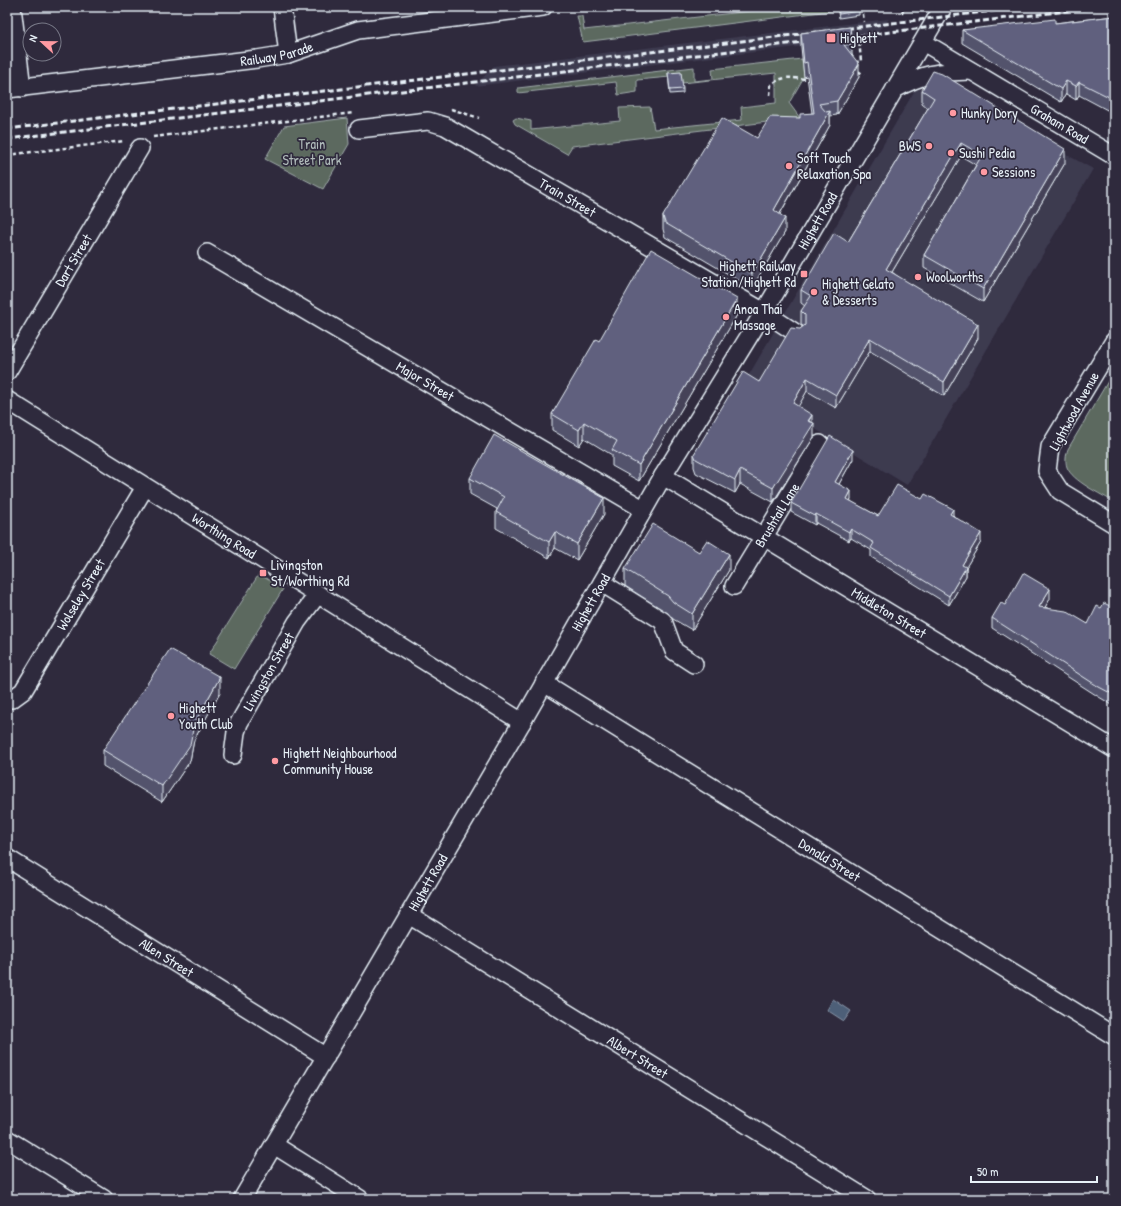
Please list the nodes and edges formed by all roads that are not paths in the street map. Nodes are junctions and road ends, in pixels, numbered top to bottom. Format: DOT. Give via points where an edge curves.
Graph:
graph roads {
  1 [pos="12,7"];
  2 [pos="282,7"];
  3 [pos="543,7"];
  4 [pos="943,7"];
  5 [pos="923,42"];
  6 [pos="288,54"];
  7 [pos="971,72"];
  8 [pos="14,88"];
  9 [pos="894,89"];
  10 [pos="359,120"];
  11 [pos="139,142"];
  12 [pos="1114,156"];
  13 [pos="207,253"];
  14 [pos="764,312"];
  15 [pos="796,333"];
  16 [pos="1114,341"];
  17 [pos="7,372"];
  18 [pos="7,400"];
  19 [pos="820,444"];
  20 [pos="663,476"];
  21 [pos="145,486"];
  22 [pos="643,509"];
  23 [pos="1114,524"];
  24 [pos="764,537"];
  25 [pos="602,584"];
  26 [pos="734,586"];
  27 [pos="318,594"];
  28 [pos="694,664"];
  29 [pos="544,683"];
  30 [pos="9,699"];
  31 [pos="522,722"];
  32 [pos="1114,749"];
  33 [pos="233,755"];
  34 [pos="7,858"];
  35 [pos="409,915"];
  36 [pos="1114,1036"];
  37 [pos="326,1057"];
  38 [pos="7,1139"];
  39 [pos="274,1145"];
  40 [pos="104,1199"];
  41 [pos="242,1199"];
  42 [pos="360,1199"];
  43 [pos="867,1199"];
  1 -- 8 [label="street"];
  2 -- 6 [label="street"];
  3 -- 6 [label="street, Railway Parade" via="358,30"];
  4 -- 5 [label="street, Highett Road"];
  5 -- 7 [label="street, Graham Road"];
  5 -- 9 [label="street, Highett Road"];
  6 -- 8 [label="street, Railway Parade" via="257,60"];
  7 -- 9 [label="street" via="932,73 916,77"];
  7 -- 12 [label="street, Graham Road"];
  9 -- 14 [label="street, Highett Road"];
  10 -- 14 [label="street, Train Street" via="428,121 445,126"];
  11 -- 17 [label="street, Dart Street"];
  13 -- 22 [label="street, Major Street"];
  14 -- 15 [label="street, Train Street"];
  14 -- 20 [label="street, Highett Road"];
  16 -- 23 [label="street, Lightwood Avenue" via="1050,447 1047,471 1060,491"];
  18 -- 21 [label="street, Worthing Road"];
  19 -- 24 [label="street, Brushtail Lane"];
  20 -- 22 [label="street, Highett Road"];
  20 -- 24 [label="street, Middleton Street"];
  21 -- 27 [label="street, Worthing Road"];
  21 -- 30 [label="street, Wolseley Street" via="23,691"];
  22 -- 25 [label="street, Highett Road"];
  24 -- 26 [label="street, Brushtail Lane"];
  24 -- 32 [label="street, Middleton Street"];
  25 -- 28 [label="street" via="663,621 674,651"];
  25 -- 29 [label="street, Highett Road"];
  27 -- 31 [label="street, Worthing Road"];
  27 -- 33 [label="street, Livingston Street" via="293,628 240,723"];
  29 -- 31 [label="street, Highett Road"];
  29 -- 36 [label="street, Donald Street"];
  31 -- 35 [label="street, Highett Road"];
  34 -- 37 [label="street, Allen Street"];
  35 -- 37 [label="street, Highett Road"];
  35 -- 43 [label="street, Albert Street"];
  37 -- 39 [label="street, Highett Road"];
  38 -- 40 [label="street"];
  39 -- 41 [label="street, Highett Road"];
  39 -- 42 [label="street"];
}
